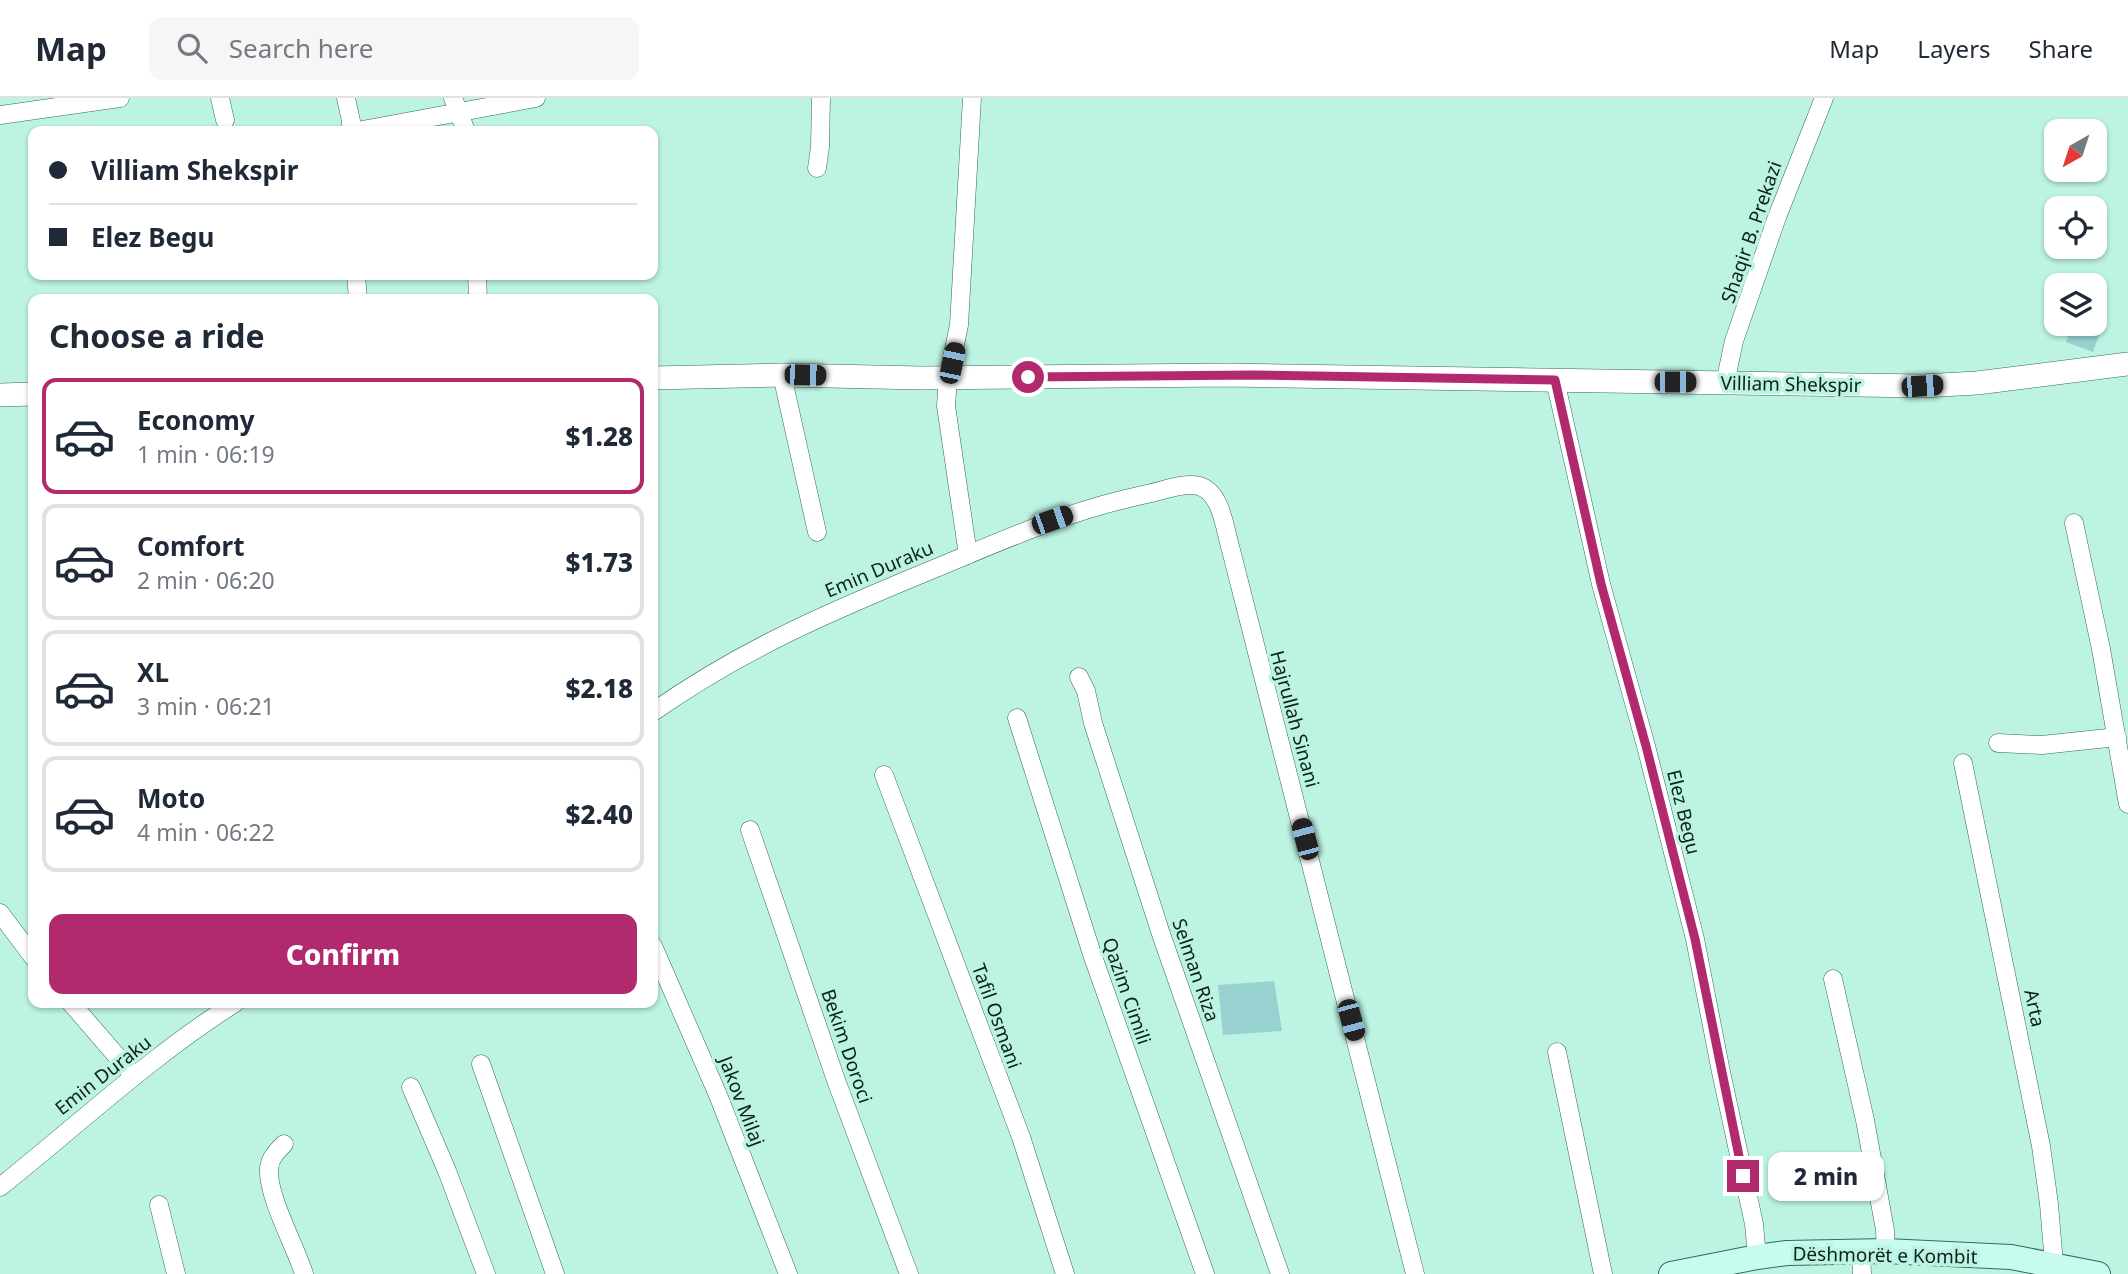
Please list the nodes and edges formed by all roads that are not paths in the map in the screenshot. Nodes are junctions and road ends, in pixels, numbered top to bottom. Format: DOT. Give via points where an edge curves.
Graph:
graph roads {
  1 [pos="120,98"];
  2 [pos="220,98"];
  3 [pos="346,98"];
  4 [pos="536,98"];
  5 [pos="821,98"];
  6 [pos="972,98"];
  7 [pos="1824,98"];
  8 [pos="455,105"];
  9 [pos="0,115"];
  10 [pos="225,120"];
  11 [pos="350,126"];
  12 [pos="388,126"];
  13 [pos="464,126"];
  14 [pos="817,168"];
  15 [pos="2128,364"];
  16 [pos="782,375"];
  17 [pos="658,378"];
  18 [pos="948,378"];
  19 [pos="1555,380"];
  20 [pos="1724,383"];
  21 [pos="28,394"];
  22 [pos="0,395"];
  23 [pos="1217,501"];
  24 [pos="2074,523"];
  25 [pos="817,532"];
  26 [pos="968,555"];
  27 [pos="1079,677"];
  28 [pos="658,708"];
  29 [pos="1017,718"];
  30 [pos="2117,737"];
  31 [pos="1998,743"];
  32 [pos="1963,763"];
  33 [pos="884,775"];
  34 [pos="2128,804"];
  35 [pos="751,830"];
  36 [pos="0,914"];
  37 [pos="28,950"];
  38 [pos="658,957"];
  39 [pos="1833,979"];
  40 [pos="658,981"];
  41 [pos="75,1008"];
  42 [pos="227,1008"];
  43 [pos="1557,1052"];
  44 [pos="481,1064"];
  45 [pos="134,1076"];
  46 [pos="411,1087"];
  47 [pos="284,1144"];
  48 [pos="0,1187"];
  49 [pos="159,1205"];
  50 [pos="1757,1256"];
  51 [pos="1870,1259"];
  52 [pos="2054,1264"];
  53 [pos="176,1274"];
  54 [pos="304,1274"];
  55 [pos="486,1274"];
  56 [pos="555,1274"];
  57 [pos="778,1274"];
  58 [pos="788,1274"];
  59 [pos="909,1274"];
  60 [pos="1065,1274"];
  61 [pos="1205,1274"];
  62 [pos="1280,1274"];
  63 [pos="1415,1274"];
  64 [pos="1603,1274"];
  65 [pos="1671,1274"];
  66 [pos="2098,1274"];
  1 -- 9 [label="street"];
  2 -- 10 [label="street"];
  3 -- 11 [label="street"];
  4 -- 8 [label="street"];
  5 -- 14 [label="street"];
  6 -- 18 [label="street" via="959,325"];
  7 -- 20 [label="street, Shaqir B. Prekazi" via="1777,216"];
  8 -- 12 [label="street" via="413,122"];
  8 -- 13 [label="street"];
  15 -- 20 [label="street, Villiam Shekspir" via="1922,386"];
  16 -- 17 [label="street, Villiam Shekspir"];
  16 -- 18 [label="street, Villiam Shekspir"];
  16 -- 25 [label="street"];
  18 -- 19 [label="street, Villiam Shekspir" via="1243,375"];
  18 -- 26 [label="street" via="948,423"];
  19 -- 20 [label="street, Villiam Shekspir"];
  19 -- 50 [label="street, Elez Begu" via="1601,584 1695,939 1755,1224"];
  21 -- 22 [label="street"];
  23 -- 26 [label="street, Emin Duraku" via="1206,489 1192,486 1134,497 1077,511"];
  23 -- 63 [label="street, Hajrullah Sinani"];
  24 -- 30 [label="street"];
  26 -- 28 [label="street, Emin Duraku" via="811,620 695,682"];
  27 -- 62 [label="street, Selman Riza" via="1161,934"];
  29 -- 61 [label="street, Qazim Cimili" via="1092,954"];
  30 -- 31 [label="street" via="2042,745"];
  30 -- 34 [label="street"];
  32 -- 52 [label="street, Arta" via="2041,1146"];
  33 -- 60 [label="street, Tafil Osmani" via="1021,1137"];
  35 -- 59 [label="street, Bekim Doroci" via="837,1083"];
  36 -- 37 [label="street"];
  38 -- 58 [label="street, Jakov Milaj"];
  39 -- 51 [label="street" via="1885,1230"];
  40 -- 57 [label="street" via="710,1097"];
  41 -- 45 [label="street"];
  42 -- 45 [label="street, Emin Duraku"];
  43 -- 64 [label="street"];
  44 -- 56 [label="street"];
  45 -- 48 [label="street, Emin Duraku"];
  46 -- 55 [label="street"];
  47 -- 54 [label="street" via="269,1166 270,1180"];
  49 -- 53 [label="street"];
  50 -- 51 [label="main road, Dëshmorët e Kombit"];
  50 -- 65 [label="main road, Dëshmorët e Kombit"];
  51 -- 52 [label="main road, Dëshmorët e Kombit" via="2011,1257"];
  52 -- 66 [label="main road, Dëshmorët e Kombit"];
}
